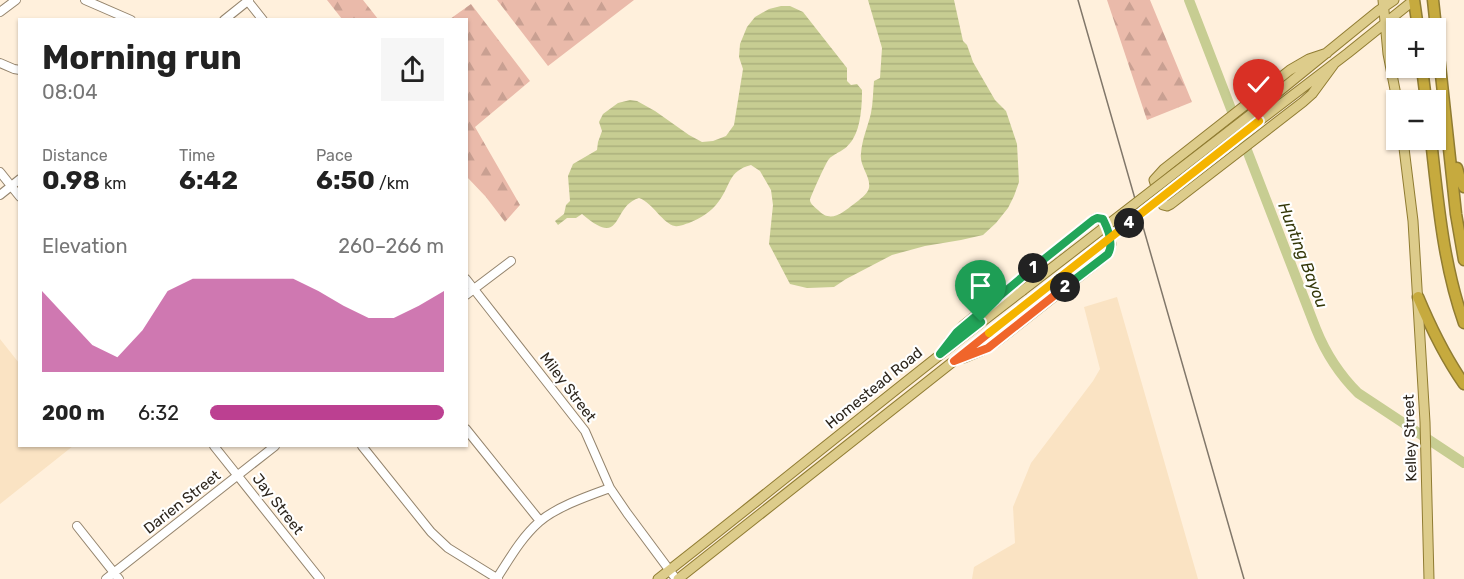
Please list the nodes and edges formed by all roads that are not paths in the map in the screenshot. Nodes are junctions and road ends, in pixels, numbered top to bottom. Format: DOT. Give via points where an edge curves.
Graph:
graph roads {
  1 [pos="16,0"];
  2 [pos="85,0"];
  3 [pos="248,0"];
  4 [pos="1394,0"];
  5 [pos="1414,0"];
  6 [pos="1434,0"];
  7 [pos="1383,4"];
  8 [pos="0,12"];
  9 [pos="126,18"];
  10 [pos="226,18"];
  11 [pos="262,18"];
  12 [pos="1417,18"];
  13 [pos="1384,24"];
  14 [pos="1327,53"];
  15 [pos="0,63"];
  16 [pos="1334,64"];
  17 [pos="18,69"];
  18 [pos="1395,90"];
  19 [pos="1448,127"];
  20 [pos="1404,150"];
  21 [pos="1432,150"];
  22 [pos="0,172"];
  23 [pos="18,181"];
  24 [pos="11,186"];
  25 [pos="1464,187"];
  26 [pos="0,195"];
  27 [pos="18,195"];
  28 [pos="1464,260"];
  29 [pos="511,261"];
  30 [pos="468,282"];
  31 [pos="474,289"];
  32 [pos="468,294"];
  33 [pos="1418,297"];
  34 [pos="1464,323"];
  35 [pos="940,354"];
  36 [pos="954,361"];
  37 [pos="1464,384"];
  38 [pos="468,431"];
  39 [pos="215,447"];
  40 [pos="274,447"];
  41 [pos="363,447"];
  42 [pos="238,475"];
  43 [pos="610,488"];
  44 [pos="540,521"];
  45 [pos="77,526"];
  46 [pos="669,570"];
  47 [pos="117,576"];
  48 [pos="106,579"];
  49 [pos="320,579"];
  50 [pos="498,579"];
  51 [pos="658,579"];
  52 [pos="677,579"];
  53 [pos="1429,579"];
  1 -- 8 [label="street"];
  2 -- 9 [label="street"];
  3 -- 10 [label="street"];
  3 -- 11 [label="street"];
  4 -- 7 [label="main road, Homestead Road"];
  5 -- 12 [label="highway"];
  5 -- 13 [label="main road, Homestead Road"];
  6 -- 19 [label="highway"];
  7 -- 13 [label="main road"];
  7 -- 14 [label="main road, Homestead Road"];
  13 -- 16 [label="main road, Homestead Road"];
  13 -- 18 [label="main road"];
  14 -- 16 [label="main road" via="1301,63 1158,175 1154,180 1163,205 1171,204 1312,94"];
  14 -- 35 [label="main road, Homestead Road, bridge"];
  15 -- 17 [label="street"];
  16 -- 36 [label="main road, Homestead Road, bridge"];
  19 -- 25 [label="highway"];
  19 -- 28 [label="highway"];
  20 -- 33 [label="main road, Kelley Street"];
  21 -- 34 [label="highway" via="1447,263"];
  22 -- 24 [label="street"];
  23 -- 24 [label="street"];
  24 -- 26 [label="street"];
  24 -- 27 [label="street"];
  29 -- 31 [label="street"];
  30 -- 31 [label="street, Miley Street"];
  31 -- 32 [label="street"];
  31 -- 43 [label="street, Miley Street" via="585,431"];
  33 -- 37 [label="highway" via="1436,339"];
  33 -- 53 [label="main road, Kelley Street"];
  35 -- 36 [label="main road" via="957,332 1020,279 1093,220 1103,219 1111,244 1108,254 988,348"];
  35 -- 46 [label="main road, Homestead Road"];
  36 -- 52 [label="main road, Homestead Road"];
  38 -- 44 [label="street"];
  39 -- 42 [label="street, Jay Street"];
  40 -- 42 [label="street, Darien Street"];
  41 -- 50 [label="street" via="431,532 448,548"];
  42 -- 47 [label="street, Darien Street"];
  42 -- 49 [label="street, Jay Street"];
  43 -- 44 [label="street"];
  43 -- 46 [label="street, Miley Street"];
  44 -- 50 [label="street" via="516,547"];
  45 -- 47 [label="street"];
  46 -- 51 [label="main road, Homestead Road"];
  46 -- 52 [label="street, Miley Street"];
  47 -- 48 [label="street, Darien Street"];
}
